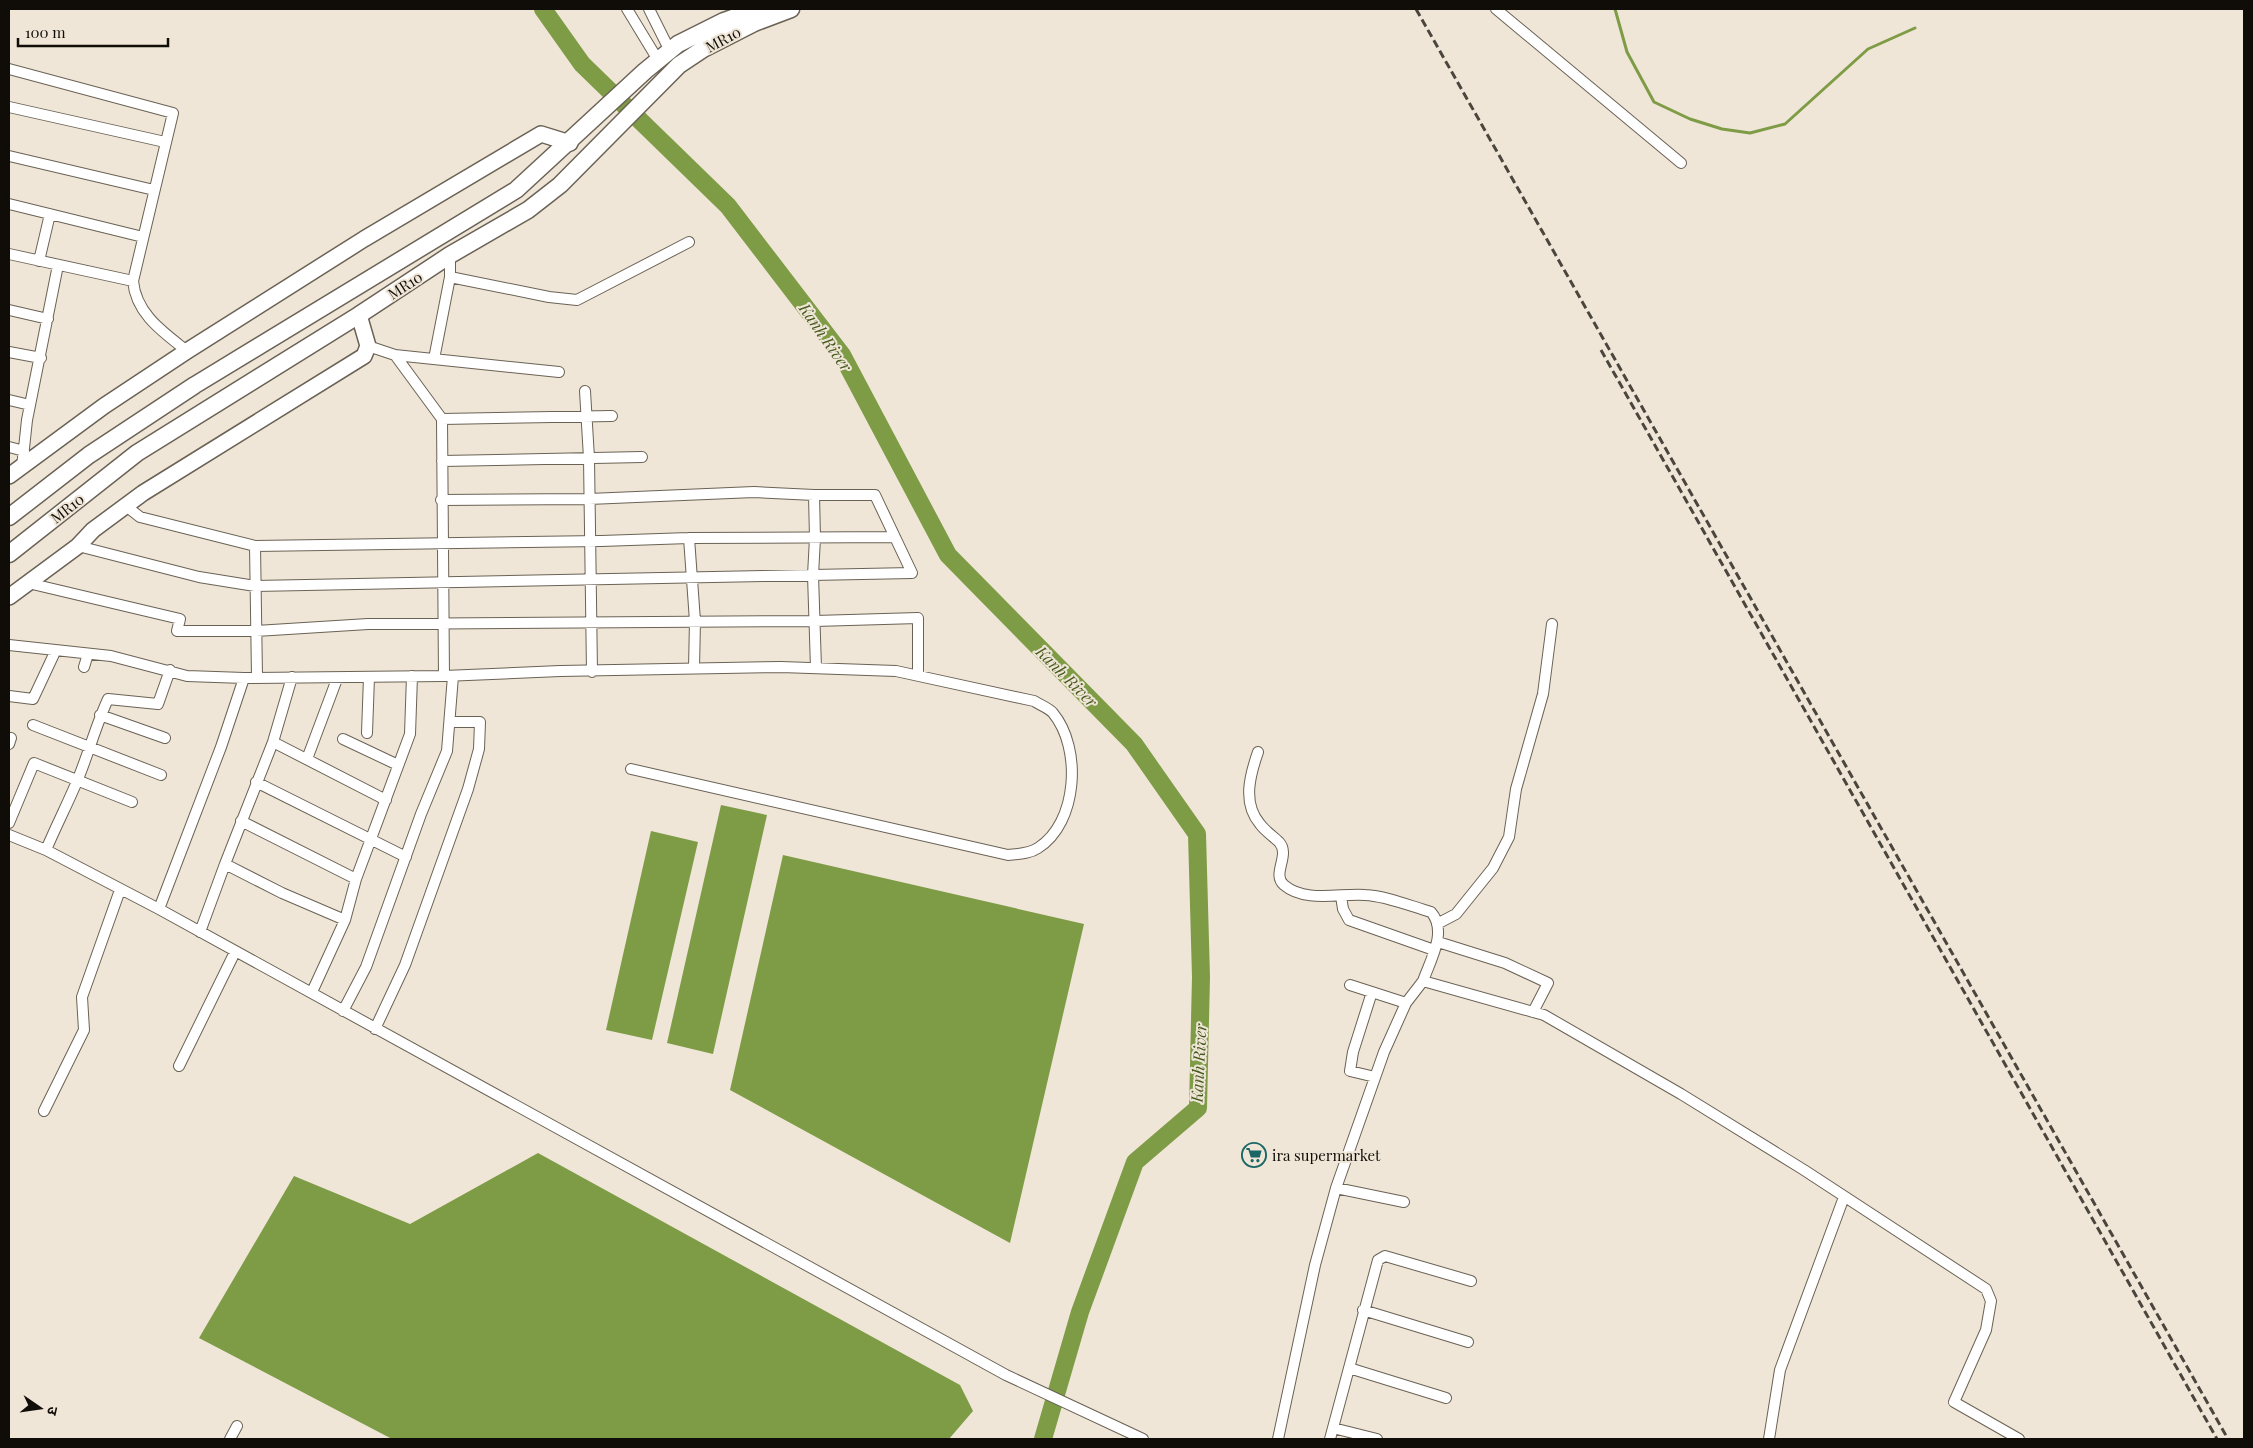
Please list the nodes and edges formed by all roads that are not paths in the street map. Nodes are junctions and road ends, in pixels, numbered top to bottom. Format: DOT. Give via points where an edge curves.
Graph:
graph roads {
  1 [pos="628,9"];
  2 [pos="649,9"];
  3 [pos="758,9"];
  4 [pos="791,9"];
  5 [pos="1496,9"];
  6 [pos="664,56"];
  7 [pos="9,69"];
  8 [pos="9,107"];
  9 [pos="165,142"];
  10 [pos="570,143"];
  11 [pos="9,156"];
  12 [pos="1681,163"];
  13 [pos="154,190"];
  14 [pos="9,204"];
  15 [pos="50,214"];
  16 [pos="143,238"];
  17 [pos="689,242"];
  18 [pos="9,254"];
  19 [pos="450,256"];
  20 [pos="39,261"];
  21 [pos="58,265"];
  22 [pos="450,277"];
  23 [pos="133,281"];
  24 [pos="9,310"];
  25 [pos="359,315"];
  26 [pos="48,319"];
  27 [pos="368,346"];
  28 [pos="188,351"];
  29 [pos="9,352"];
  30 [pos="395,355"];
  31 [pos="41,358"];
  32 [pos="434,359"];
  33 [pos="559,372"];
  34 [pos="585,390"];
  35 [pos="9,400"];
  36 [pos="30,405"];
  37 [pos="612,416"];
  38 [pos="586,417"];
  39 [pos="442,419"];
  40 [pos="9,447"];
  41 [pos="24,451"];
  42 [pos="642,457"];
  43 [pos="589,458"];
  44 [pos="442,461"];
  45 [pos="22,467"];
  46 [pos="9,476"];
  47 [pos="814,495"];
  48 [pos="589,499"];
  49 [pos="441,500"];
  50 [pos="126,506"];
  51 [pos="9,517"];
  52 [pos="895,537"];
  53 [pos="689,538"];
  54 [pos="815,538"];
  55 [pos="589,541"];
  56 [pos="442,544"];
  57 [pos="78,546"];
  58 [pos="255,546"];
  59 [pos="9,554"];
  60 [pos="813,575"];
  61 [pos="693,578"];
  62 [pos="590,580"];
  63 [pos="442,582"];
  64 [pos="28,583"];
  65 [pos="255,586"];
  66 [pos="9,597"];
  67 [pos="695,621"];
  68 [pos="815,621"];
  69 [pos="591,623"];
  70 [pos="1552,624"];
  71 [pos="443,625"];
  72 [pos="256,631"];
  73 [pos="9,645"];
  74 [pos="55,652"];
  75 [pos="88,654"];
  76 [pos="84,667"];
  77 [pos="694,668"];
  78 [pos="816,668"];
  79 [pos="170,670"];
  80 [pos="592,672"];
  81 [pos="918,675"];
  82 [pos="412,676"];
  83 [pos="448,676"];
  84 [pos="257,677"];
  85 [pos="292,677"];
  86 [pos="369,677"];
  87 [pos="244,678"];
  88 [pos="337,679"];
  89 [pos="9,696"];
  90 [pos="100,716"];
  91 [pos="450,722"];
  92 [pos="33,725"];
  93 [pos="368,733"];
  94 [pos="9,738"];
  95 [pos="165,738"];
  96 [pos="343,739"];
  97 [pos="273,742"];
  98 [pos="9,744"];
  99 [pos="90,747"];
  100 [pos="1258,752"];
  101 [pos="307,759"];
  102 [pos="398,765"];
  103 [pos="631,769"];
  104 [pos="161,775"];
  105 [pos="78,779"];
  106 [pos="256,782"];
  107 [pos="386,800"];
  108 [pos="132,802"];
  109 [pos="241,821"];
  110 [pos="9,823"];
  111 [pos="9,835"];
  112 [pos="372,840"];
  113 [pos="46,850"];
  114 [pos="406,857"];
  115 [pos="225,864"];
  116 [pos="356,879"];
  117 [pos="120,890"];
  118 [pos="1341,896"];
  119 [pos="159,908"];
  120 [pos="345,920"];
  121 [pos="1437,924"];
  122 [pos="200,932"];
  123 [pos="1436,946"];
  124 [pos="234,952"];
  125 [pos="1423,981"];
  126 [pos="1350,985"];
  127 [pos="312,992"];
  128 [pos="1372,992"];
  129 [pos="1406,1003"];
  130 [pos="343,1011"];
  131 [pos="1533,1012"];
  132 [pos="375,1029"];
  133 [pos="179,1066"];
  134 [pos="1376,1078"];
  135 [pos="44,1110"];
  136 [pos="1336,1188"];
  137 [pos="1844,1197"];
  138 [pos="1404,1202"];
  139 [pos="1471,1281"];
  140 [pos="1364,1310"];
  141 [pos="1468,1342"];
  142 [pos="1349,1368"];
  143 [pos="1446,1398"];
  144 [pos="237,1426"];
  145 [pos="1332,1434"];
  146 [pos="230,1439"];
  147 [pos="1143,1439"];
  148 [pos="1278,1439"];
  149 [pos="1345,1439"];
  150 [pos="1377,1439"];
  151 [pos="1769,1439"];
  152 [pos="2019,1439"];
  1 -- 6 [label="street"];
  2 -- 6 [label="street"];
  3 -- 6 [label="main road, MR10" via="678,44"];
  4 -- 19 [label="main road, MR10" via="754,23 679,65 560,185 528,210"];
  5 -- 12 [label="street"];
  6 -- 10 [label="main road, MR10"];
  7 -- 9 [label="street" via="172,113"];
  8 -- 9 [label="street"];
  9 -- 13 [label="street"];
  10 -- 28 [label="street" via="541,134 364,239"];
  10 -- 51 [label="main road, MR10" via="516,190 195,386 89,455"];
  11 -- 13 [label="street"];
  13 -- 16 [label="street"];
  14 -- 15 [label="street"];
  15 -- 16 [label="street"];
  15 -- 20 [label="street"];
  16 -- 23 [label="street"];
  17 -- 22 [label="street" via="577,300"];
  18 -- 20 [label="street"];
  19 -- 22 [label="street"];
  19 -- 25 [label="main road, MR10"];
  20 -- 21 [label="street"];
  21 -- 23 [label="street"];
  21 -- 26 [label="street"];
  22 -- 32 [label="street"];
  23 -- 28 [label="street" via="134,293 149,318"];
  24 -- 26 [label="street"];
  25 -- 27 [label="street"];
  25 -- 59 [label="main road, MR10" via="137,453"];
  26 -- 31 [label="street"];
  27 -- 30 [label="street"];
  27 -- 50 [label="street" via="364,356"];
  28 -- 45 [label="street" via="104,406"];
  29 -- 31 [label="street"];
  30 -- 32 [label="street"];
  30 -- 39 [label="street"];
  31 -- 36 [label="street"];
  32 -- 33 [label="street"];
  34 -- 38 [label="street"];
  35 -- 36 [label="street"];
  36 -- 41 [label="street"];
  37 -- 38 [label="street"];
  38 -- 39 [label="street"];
  38 -- 43 [label="street"];
  39 -- 44 [label="street"];
  40 -- 41 [label="street"];
  41 -- 45 [label="street"];
  42 -- 43 [label="street"];
  43 -- 44 [label="street"];
  43 -- 48 [label="street"];
  44 -- 49 [label="street"];
  45 -- 46 [label="street"];
  47 -- 48 [label="street" via="754,492"];
  47 -- 52 [label="street" via="875,495"];
  47 -- 54 [label="street"];
  48 -- 49 [label="street"];
  48 -- 55 [label="street"];
  49 -- 56 [label="street"];
  50 -- 57 [label="street" via="93,530"];
  50 -- 58 [label="street" via="140,517"];
  52 -- 54 [label="street"];
  52 -- 60 [label="street" via="912,574"];
  53 -- 54 [label="street"];
  53 -- 55 [label="street"];
  53 -- 61 [label="street"];
  54 -- 60 [label="street"];
  55 -- 56 [label="street"];
  55 -- 62 [label="street"];
  56 -- 58 [label="street"];
  56 -- 63 [label="street"];
  57 -- 64 [label="street"];
  57 -- 65 [label="street" via="199,577"];
  58 -- 65 [label="street"];
  60 -- 61 [label="street"];
  60 -- 68 [label="street"];
  61 -- 62 [label="street"];
  61 -- 67 [label="street"];
  62 -- 63 [label="street"];
  62 -- 69 [label="street"];
  63 -- 65 [label="street"];
  63 -- 71 [label="street"];
  64 -- 66 [label="street"];
  64 -- 72 [label="street" via="180,619 177,631"];
  65 -- 72 [label="street"];
  67 -- 68 [label="street"];
  67 -- 69 [label="street"];
  67 -- 77 [label="street"];
  68 -- 78 [label="street"];
  68 -- 81 [label="street" via="918,618"];
  69 -- 71 [label="street"];
  69 -- 80 [label="street"];
  70 -- 121 [label="street" via="1543,694 1516,789 1509,837 1493,868 1456,914"];
  71 -- 72 [label="street" via="368,624"];
  71 -- 83 [label="street"];
  72 -- 84 [label="street"];
  73 -- 74 [label="street"];
  74 -- 75 [label="street"];
  74 -- 89 [label="street" via="33,698"];
  75 -- 76 [label="street"];
  75 -- 79 [label="street"];
  77 -- 78 [label="street"];
  77 -- 80 [label="street"];
  78 -- 81 [label="street"];
  79 -- 87 [label="street" via="187,676"];
  79 -- 90 [label="street" via="158,704 108,699"];
  80 -- 83 [label="street"];
  81 -- 103 [label="street" via="1034,702 1052,712 1065,731 1074,764 1063,819 1039,848 1008,855"];
  82 -- 83 [label="street"];
  82 -- 86 [label="street"];
  82 -- 102 [label="street" via="410,734"];
  83 -- 91 [label="street"];
  84 -- 85 [label="street"];
  84 -- 87 [label="street"];
  85 -- 88 [label="street"];
  85 -- 97 [label="street"];
  86 -- 88 [label="street"];
  86 -- 93 [label="street"];
  87 -- 119 [label="street"];
  88 -- 101 [label="street"];
  90 -- 95 [label="street"];
  90 -- 99 [label="street"];
  91 -- 114 [label="street" via="447,751"];
  91 -- 132 [label="street" via="480,722 479,749 405,966"];
  92 -- 99 [label="street"];
  94 -- 98 [label="street"];
  96 -- 102 [label="street"];
  97 -- 101 [label="street"];
  97 -- 106 [label="street"];
  99 -- 104 [label="street"];
  99 -- 105 [label="street"];
  100 -- 118 [label="street" via="1250,776 1250,804 1259,824 1284,850 1281,881 1284,886 1300,893"];
  101 -- 107 [label="street"];
  102 -- 107 [label="street"];
  105 -- 108 [label="street"];
  105 -- 110 [label="street" via="34,763"];
  105 -- 113 [label="street"];
  106 -- 109 [label="street"];
  106 -- 112 [label="street"];
  107 -- 112 [label="street"];
  109 -- 115 [label="street"];
  109 -- 116 [label="street"];
  111 -- 113 [label="street"];
  112 -- 114 [label="street"];
  112 -- 116 [label="street"];
  113 -- 117 [label="street"];
  114 -- 130 [label="street" via="366,968"];
  115 -- 120 [label="street"];
  115 -- 122 [label="street"];
  116 -- 120 [label="street"];
  117 -- 119 [label="street"];
  117 -- 135 [label="street" via="82,997 84,1030"];
  118 -- 121 [label="street" via="1364,894 1380,897 1431,912"];
  118 -- 123 [label="street" via="1349,920"];
  119 -- 122 [label="street"];
  120 -- 127 [label="street"];
  121 -- 123 [label="street"];
  122 -- 124 [label="street"];
  123 -- 125 [label="street"];
  123 -- 131 [label="street" via="1505,963 1548,983"];
  124 -- 127 [label="street"];
  124 -- 133 [label="street"];
  125 -- 129 [label="street"];
  125 -- 131 [label="street"];
  126 -- 128 [label="street"];
  127 -- 130 [label="street"];
  128 -- 129 [label="street"];
  128 -- 134 [label="street" via="1350,1071"];
  129 -- 134 [label="street"];
  130 -- 132 [label="street"];
  131 -- 137 [label="street" via="1544,1015 1673,1090"];
  132 -- 147 [label="street" via="1006,1375"];
  134 -- 136 [label="street"];
  136 -- 138 [label="street"];
  136 -- 148 [label="street" via="1315,1265"];
  137 -- 151 [label="street" via="1780,1370"];
  137 -- 152 [label="street" via="1986,1290 1991,1301 1986,1330 1954,1402"];
  139 -- 140 [label="street" via="1385,1256 1374,1268"];
  140 -- 141 [label="street"];
  140 -- 142 [label="street"];
  142 -- 143 [label="street"];
  142 -- 145 [label="street"];
  144 -- 146 [label="street"];
  145 -- 149 [label="street"];
  145 -- 150 [label="street"];
}
